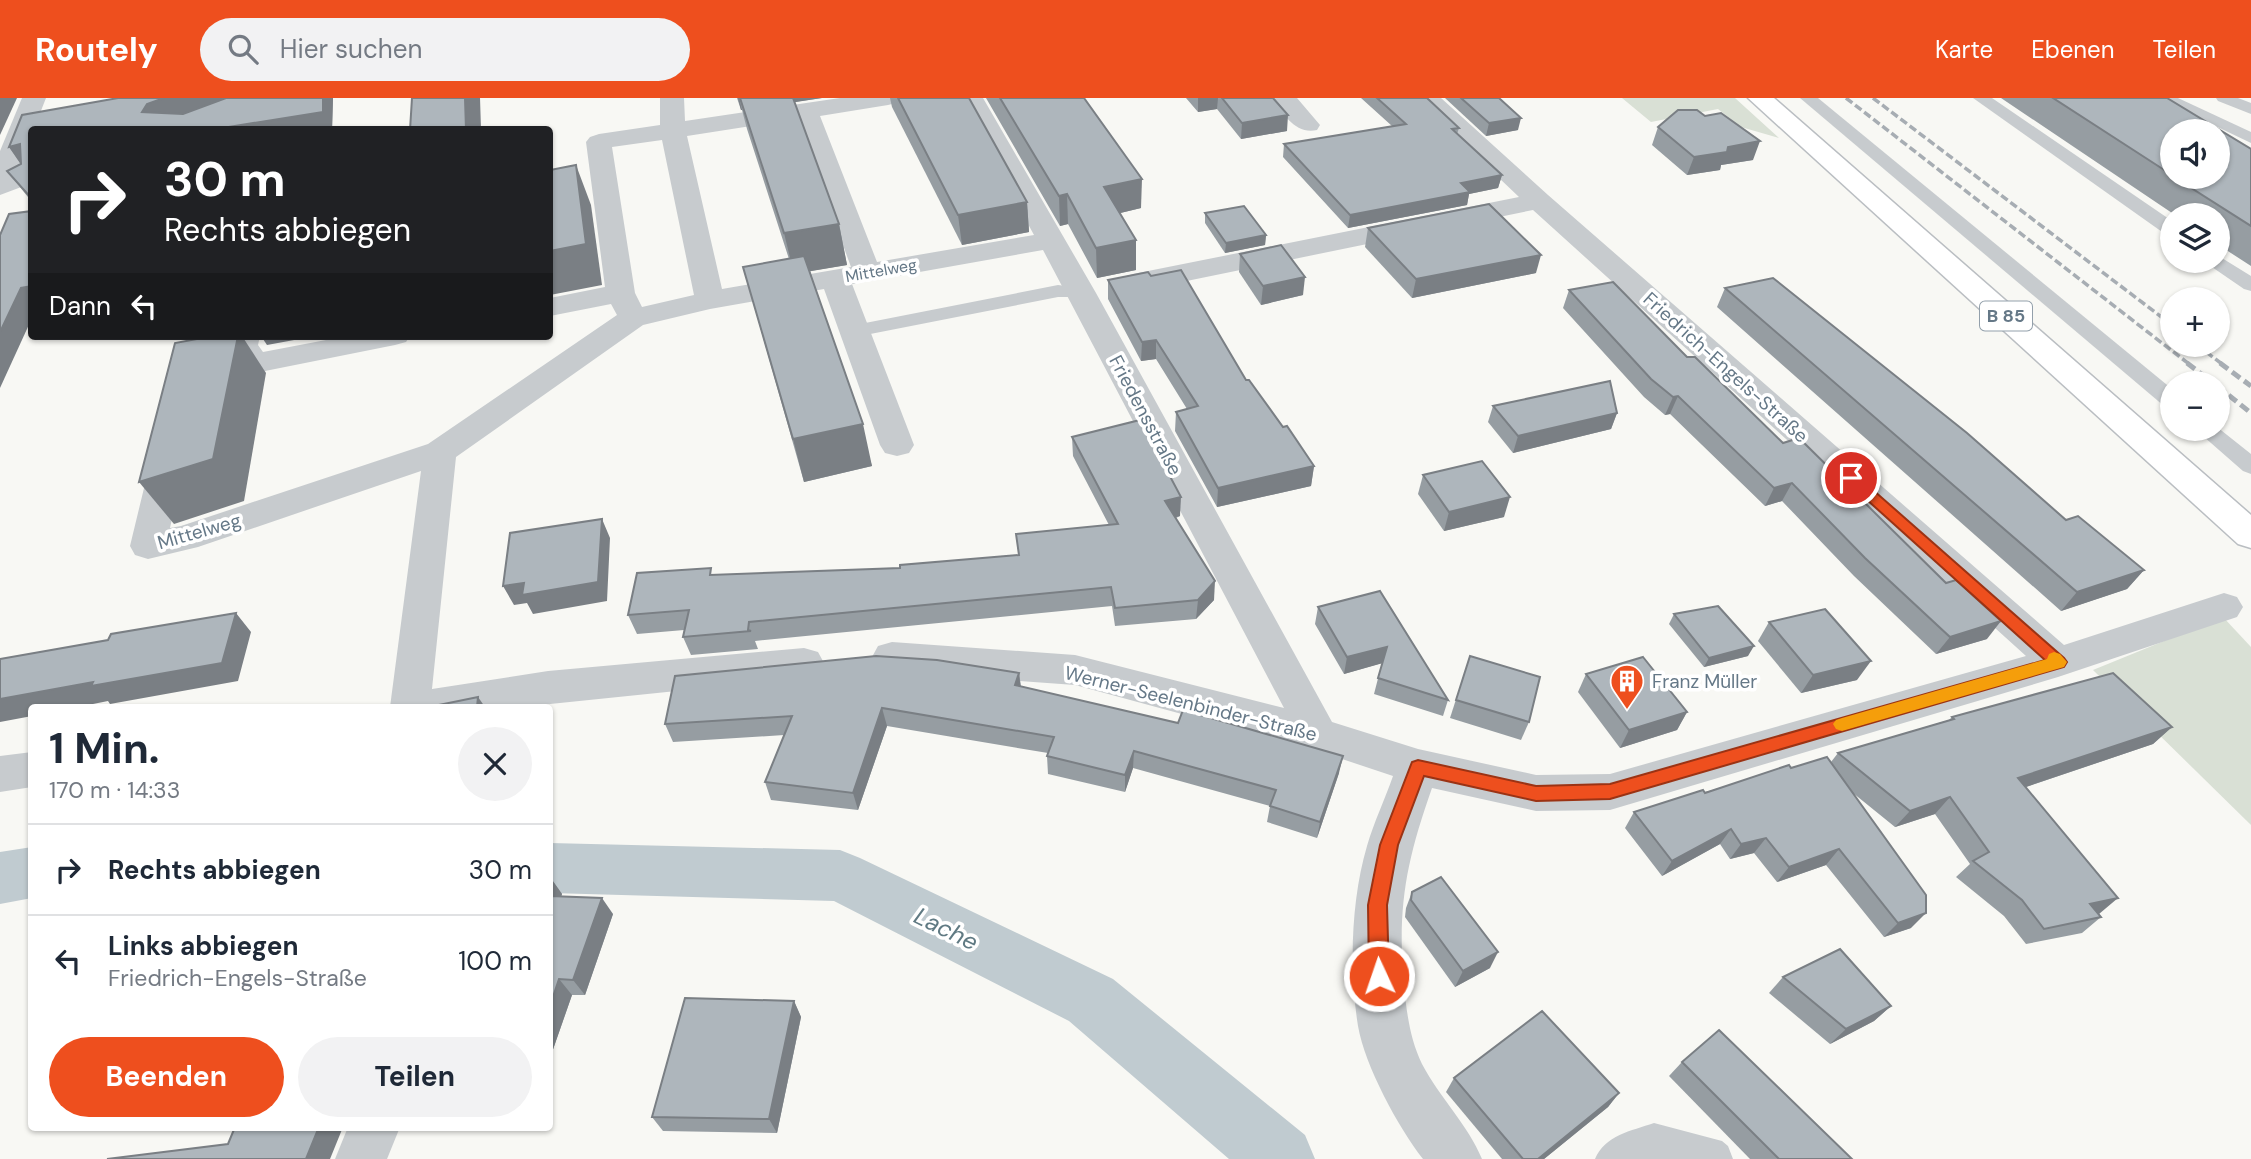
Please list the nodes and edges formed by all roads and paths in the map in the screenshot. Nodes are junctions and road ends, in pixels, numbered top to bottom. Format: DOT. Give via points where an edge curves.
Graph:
graph roads {
  1 [pos="34,98"];
  2 [pos="672,98"];
  3 [pos="888,98"];
  4 [pos="971,98"];
  5 [pos="1283,98"];
  6 [pos="1427,98"];
  7 [pos="1760,98"];
  8 [pos="1808,98"];
  9 [pos="1982,98"];
  10 [pos="2165,98"];
  11 [pos="2224,98"];
  12 [pos="789,108"];
  13 [pos="2251,109"];
  14 [pos="1308,125"];
  15 [pos="673,131"];
  16 [pos="2251,138"];
  17 [pos="28,174"];
  18 [pos="28,182"];
  19 [pos="0,185"];
  20 [pos="1539,201"];
  21 [pos="2160,222"];
  22 [pos="1051,240"];
  23 [pos="2230,271"];
  24 [pos="867,272"];
  25 [pos="835,278"];
  26 [pos="2251,285"];
  27 [pos="1081,293"];
  28 [pos="710,300"];
  29 [pos="626,306"];
  30 [pos="553,307"];
  31 [pos="855,331"];
  32 [pos="354,340"];
  33 [pos="250,350"];
  34 [pos="215,371"];
  35 [pos="2160,391"];
  36 [pos="176,428"];
  37 [pos="2221,441"];
  38 [pos="897,445"];
  39 [pos="440,452"];
  40 [pos="2251,466"];
  41 [pos="2251,535"];
  42 [pos="2224,607"];
  43 [pos="2059,662"];
  44 [pos="543,697"];
  45 [pos="410,704"];
  46 [pos="455,704"];
  47 [pos="1318,734"];
  48 [pos="1418,768"];
  49 [pos="28,769"];
  50 [pos="0,774"];
  51 [pos="372,1131"];
  52 [pos="361,1159"];
  53 [pos="1456,1159"];
  54 [pos="1613,1159"];
  55 [pos="1715,1159"];
  1 -- 19 [label="street"];
  2 -- 15 [label="street"];
  3 -- 12 [label="street"];
  4 -- 22 [label="street, Friedensstraße"];
  5 -- 14 [label="street"];
  6 -- 20 [label="street, Friedrich-Engels-Straße"];
  7 -- 41 [label="main road, B 85"];
  8 -- 35 [label="lane"];
  9 -- 21 [label="lane"];
  10 -- 16 [label="lane"];
  11 -- 13 [label="lane"];
  12 -- 15 [label="street"];
  12 -- 24 [label="street"];
  15 -- 28 [label="street"];
  15 -- 29 [label="street" via="599,142"];
  17 -- 19 [label="street"];
  18 -- 19 [label="street"];
  20 -- 27 [label="street"];
  20 -- 43 [label="street, Friedrich-Engels-Straße"];
  22 -- 24 [label="street, Mittelweg"];
  22 -- 27 [label="street, Friedensstraße"];
  23 -- 26 [label="lane"];
  24 -- 25 [label="street, Mittelweg"];
  25 -- 28 [label="street, Mittelweg"];
  25 -- 31 [label="street"];
  27 -- 31 [label="lane" via="1058,290"];
  27 -- 47 [label="street, Friedensstraße"];
  28 -- 29 [label="street, Mittelweg"];
  29 -- 30 [label="street, Mittelweg"];
  29 -- 39 [label="street, Mittelweg"];
  31 -- 38 [label="street"];
  32 -- 33 [label="street"];
  33 -- 34 [label="street"];
  36 -- 39 [label="street, Mittelweg" via="148,546 185,538"];
  37 -- 40 [label="lane"];
  39 -- 45 [label="street"];
  42 -- 43 [label="street, Werner-Seelenbinder-Straße"];
  43 -- 48 [label="street, Werner-Seelenbinder-Straße" via="1610,792 1536,793"];
  44 -- 46 [label="street, Werner-Seelenbinder-Straße"];
  44 -- 47 [label="street, Werner-Seelenbinder-Straße" via="880,656 1075,670"];
  47 -- 48 [label="street, Werner-Seelenbinder-Straße"];
  48 -- 53 [label="street" via="1389,845 1378,905 1383,1027 1402,1078 1427,1122"];
  49 -- 50 [label="street"];
  51 -- 52 [label="street"];
  54 -- 55 [label="lane" via="1654,1141"];
}
